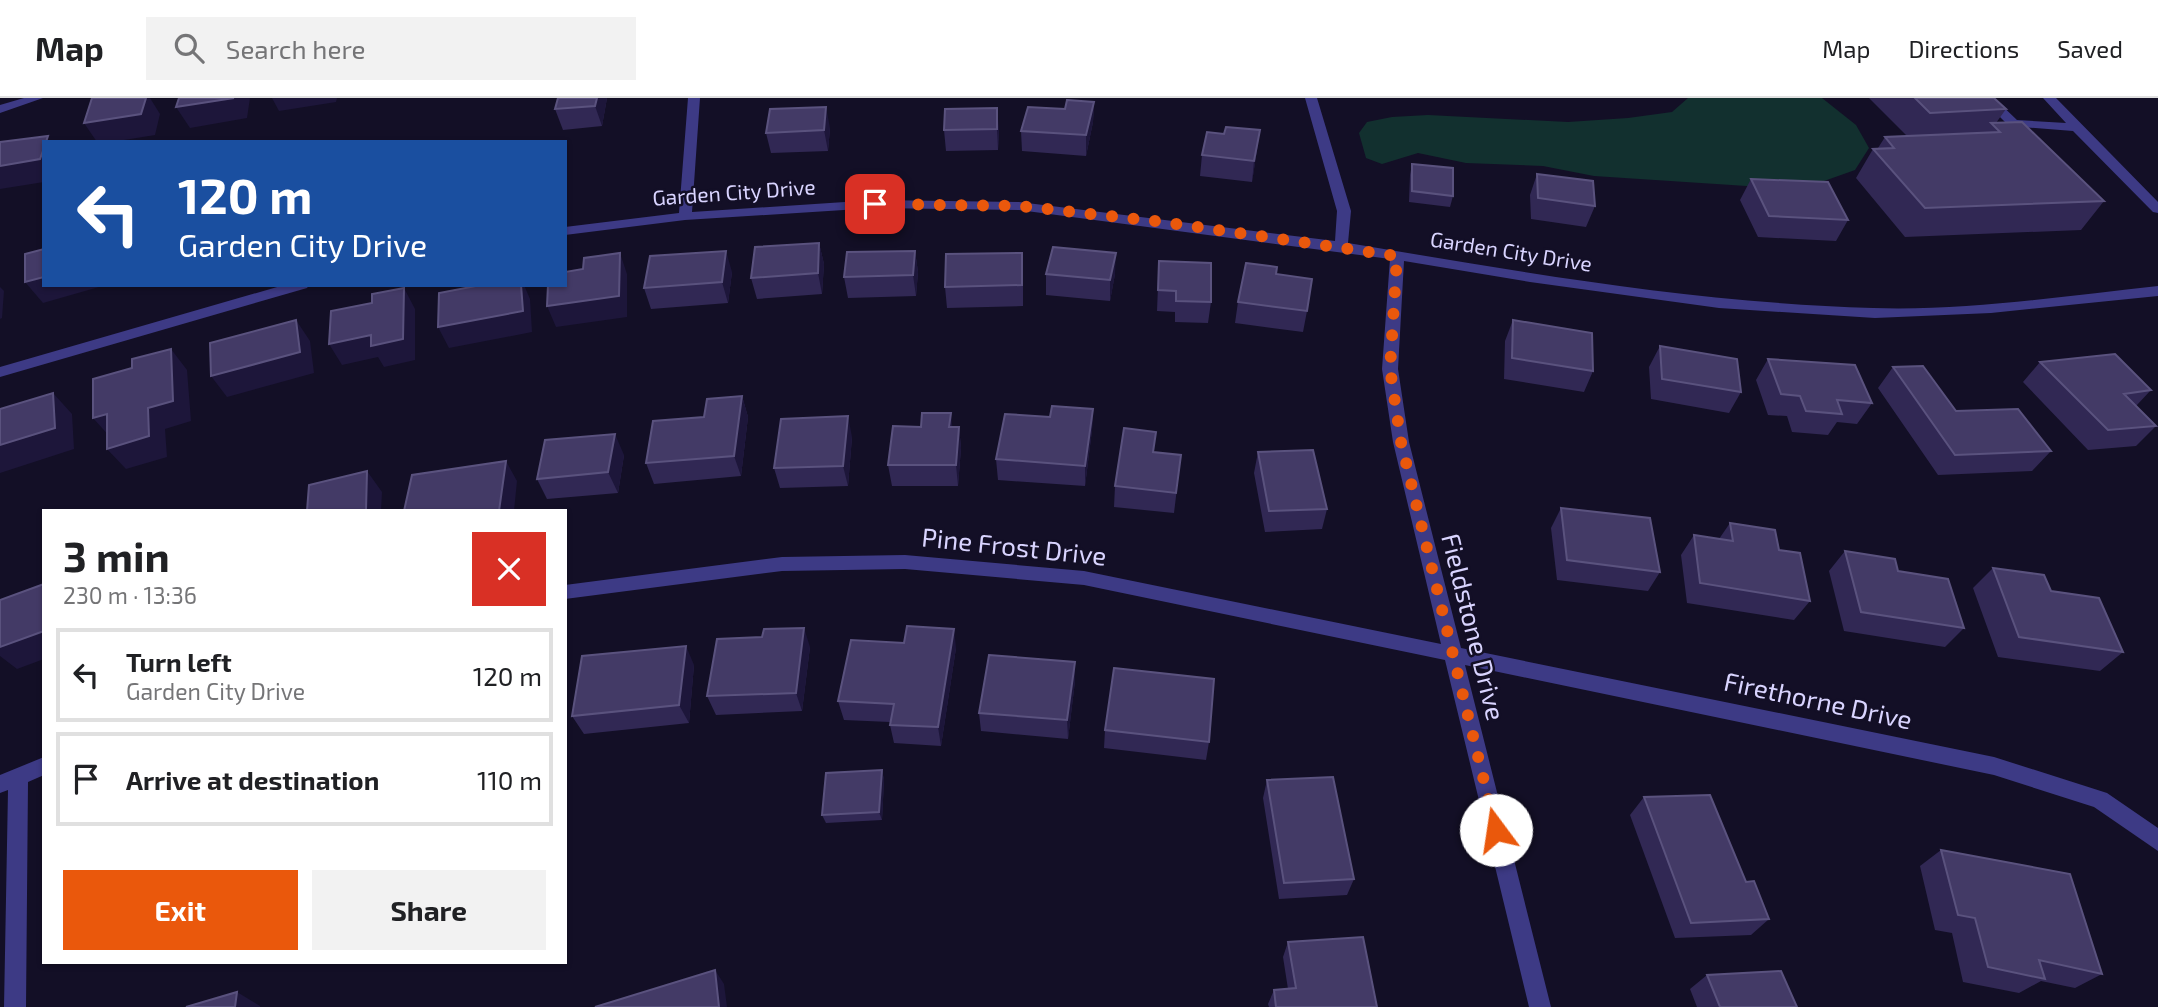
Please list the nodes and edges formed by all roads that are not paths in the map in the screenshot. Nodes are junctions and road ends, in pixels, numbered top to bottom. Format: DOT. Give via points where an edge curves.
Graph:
graph roads {
  1 [pos="37,98"];
  2 [pos="694,98"];
  3 [pos="1311,98"];
  4 [pos="1987,98"];
  5 [pos="2049,98"];
  6 [pos="0,109"];
  7 [pos="2077,128"];
  8 [pos="2158,209"];
  9 [pos="685,216"];
  10 [pos="567,231"];
  11 [pos="1341,246"];
  12 [pos="1397,256"];
  13 [pos="294,287"];
  14 [pos="2158,291"];
  15 [pos="0,372"];
  16 [pos="567,592"];
  17 [pos="1452,653"];
  18 [pos="42,767"];
  19 [pos="9,780"];
  20 [pos="2158,841"];
  21 [pos="15,1007"];
  22 [pos="1540,1007"];
  1 -- 6 [label="street"];
  2 -- 9 [label="street"];
  3 -- 11 [label="street" via="1344,211"];
  4 -- 7 [label="street" via="2013,123"];
  5 -- 7 [label="street"];
  7 -- 8 [label="street"];
  9 -- 10 [label="street, Garden City Drive"];
  9 -- 11 [label="street, Garden City Drive" via="875,204 1020,206"];
  11 -- 12 [label="street, Garden City Drive"];
  12 -- 14 [label="street, Garden City Drive" via="1719,303 1875,313 1992,308"];
  12 -- 17 [label="street, Fieldstone Drive" via="1390,369 1401,442"];
  13 -- 15 [label="street"];
  16 -- 17 [label="street, Pine Frost Drive" via="782,564 905,562 1084,578"];
  17 -- 20 [label="street, Firethorne Drive" via="1994,766 2100,800"];
  17 -- 22 [label="street, Fieldstone Drive"];
  18 -- 19 [label="street"];
  19 -- 21 [label="street"];
}
